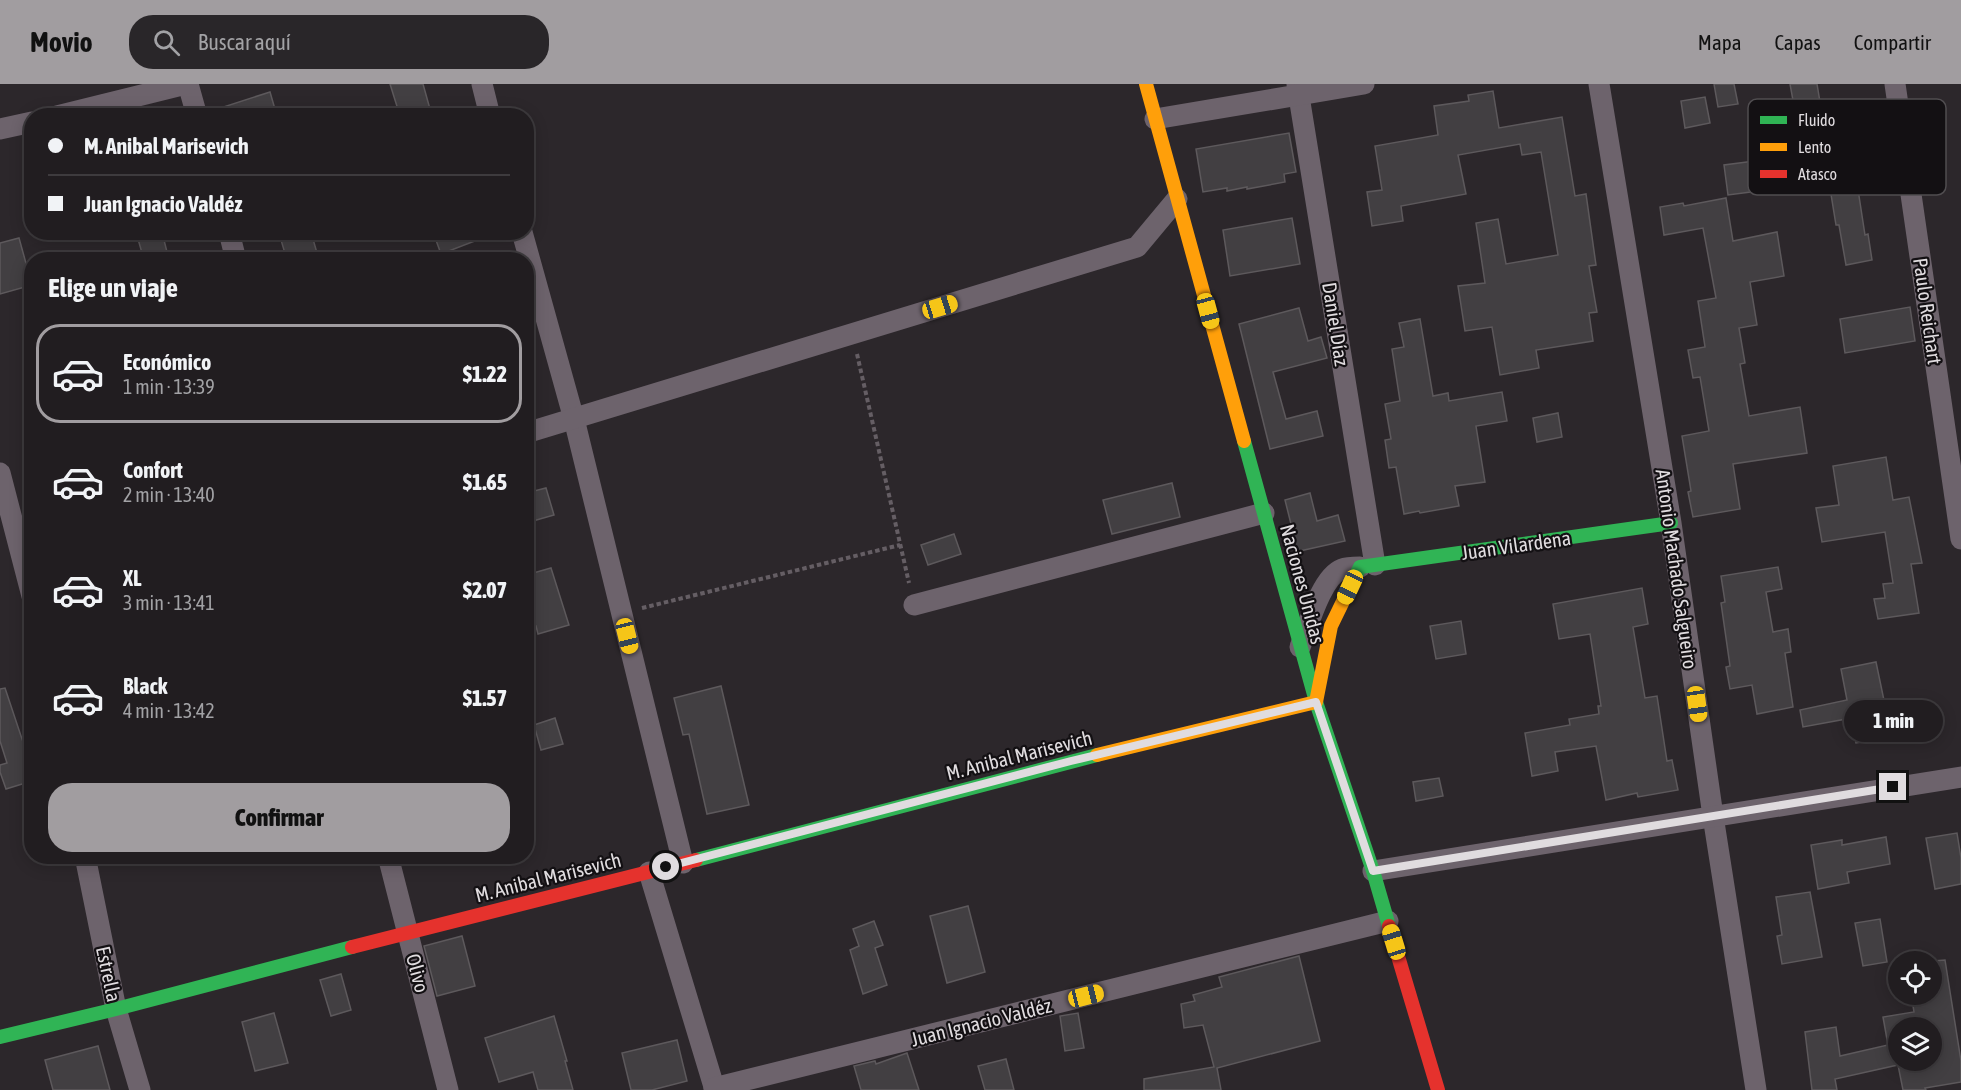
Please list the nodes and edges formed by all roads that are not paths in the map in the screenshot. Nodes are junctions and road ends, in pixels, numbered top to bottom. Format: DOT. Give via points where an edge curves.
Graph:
graph roads {
  1 [pos="187,84"];
  2 [pos="482,84"];
  3 [pos="1146,84"];
  4 [pos="1364,84"];
  5 [pos="1599,84"];
  6 [pos="1895,84"];
  7 [pos="1298,89"];
  8 [pos="1897,99"];
  9 [pos="90,108"];
  10 [pos="194,108"];
  11 [pos="488,108"];
  12 [pos="1155,119"];
  13 [pos="24,124"];
  14 [pos="0,129"];
  15 [pos="1911,195"];
  16 [pos="1177,199"];
  17 [pos="534,276"];
  18 [pos="573,419"];
  19 [pos="534,431"];
  20 [pos="0,474"];
  21 [pos="1264,513"];
  22 [pos="1671,523"];
  23 [pos="1961,539"];
  24 [pos="9,546"];
  25 [pos="1368,566"];
  26 [pos="24,567"];
  27 [pos="914,605"];
  28 [pos="1300,647"];
  29 [pos="1316,702"];
  30 [pos="1961,777"];
  31 [pos="1713,816"];
  32 [pos="683,862"];
  33 [pos="87,864"];
  34 [pos="390,864"];
  35 [pos="1373,871"];
  36 [pos="649,872"];
  37 [pos="1388,921"];
  38 [pos="407,932"];
  39 [pos="116,1009"];
  40 [pos="0,1037"];
  41 [pos="715,1089"];
  42 [pos="140,1090"];
  43 [pos="448,1090"];
  44 [pos="1438,1090"];
  45 [pos="1756,1090"];
  1 -- 9 [label="street"];
  1 -- 10 [label="street"];
  2 -- 11 [label="street"];
  3 -- 12 [label="street, Naciones Unidas"];
  4 -- 7 [label="street"];
  5 -- 22 [label="street, Antonio Machado Salgueiro"];
  6 -- 8 [label="street, Paulo Reichart"];
  7 -- 12 [label="street"];
  7 -- 25 [label="street, Daniel Díaz"];
  12 -- 16 [label="street, Naciones Unidas"];
  13 -- 14 [label="street"];
  15 -- 23 [label="street, Paulo Reichart"];
  16 -- 18 [label="street" via="1137,247"];
  16 -- 21 [label="street, Naciones Unidas"];
  17 -- 18 [label="street"];
  18 -- 19 [label="street"];
  18 -- 32 [label="street"];
  20 -- 24 [label="street"];
  21 -- 27 [label="street"];
  21 -- 28 [label="street, Naciones Unidas"];
  22 -- 25 [label="street, Juan Vilardena"];
  22 -- 31 [label="street, Antonio Machado Salgueiro"];
  24 -- 26 [label="street"];
  25 -- 28 [label="street, Juan Vilardena" via="1341,569 1329,581"];
  25 -- 29 [label="street" via="1331,626"];
  28 -- 29 [label="street, Naciones Unidas"];
  29 -- 32 [label="street, M. Anibal Marisevich"];
  29 -- 35 [label="street, Naciones Unidas"];
  30 -- 31 [label="street"];
  31 -- 35 [label="street"];
  31 -- 45 [label="street, Antonio Machado Salgueiro"];
  32 -- 36 [label="street, M. Anibal Marisevich"];
  33 -- 39 [label="street, Estrella"];
  34 -- 38 [label="street, Olivo"];
  35 -- 37 [label="street, Naciones Unidas"];
  36 -- 38 [label="street, M. Anibal Marisevich"];
  36 -- 41 [label="street"];
  37 -- 41 [label="street, Juan Ignacio Valdéz"];
  37 -- 44 [label="street, Naciones Unidas"];
  38 -- 39 [label="street, M. Anibal Marisevich"];
  38 -- 43 [label="street, Olivo"];
  39 -- 40 [label="street, M. Anibal Marisevich"];
  39 -- 42 [label="street, Estrella"];
}
